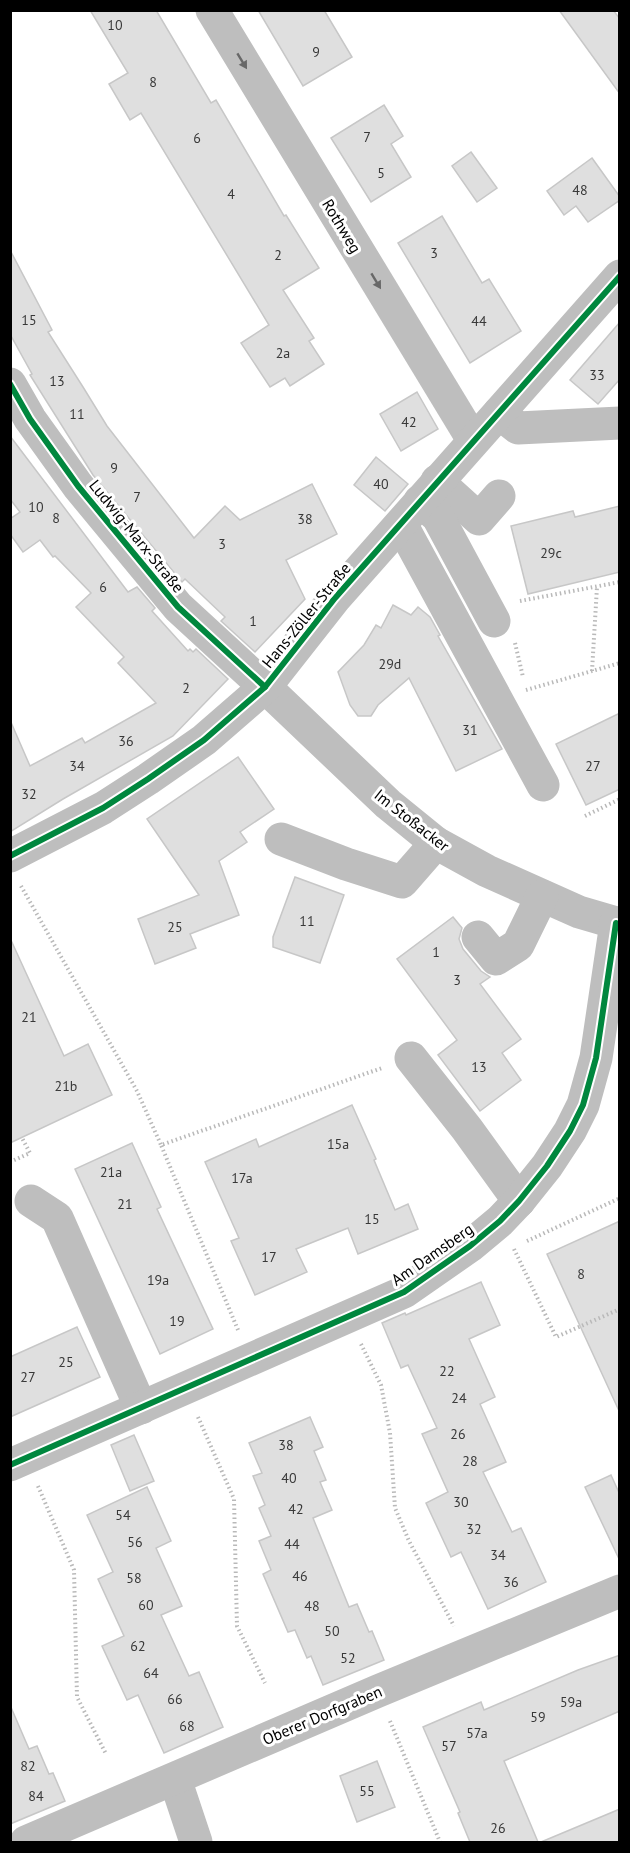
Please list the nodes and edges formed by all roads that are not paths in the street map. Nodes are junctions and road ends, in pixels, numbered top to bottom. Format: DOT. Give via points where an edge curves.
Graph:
graph roads {
  1 [pos="212,10"];
  2 [pos="620,276"];
  3 [pos="10,384"];
  4 [pos="499,413"];
  5 [pos="620,423"];
  6 [pos="473,440"];
  7 [pos="499,496"];
  8 [pos="419,502"];
  9 [pos="508,619"];
  10 [pos="265,687"];
  11 [pos="543,785"];
  12 [pos="281,839"];
  13 [pos="436,843"];
  14 [pos="15,869"];
  15 [pos="542,896"];
  16 [pos="618,923"];
  17 [pos="478,937"];
  18 [pos="411,1058"];
  19 [pos="31,1201"];
  20 [pos="519,1201"];
  21 [pos="141,1408"];
  22 [pos="18,1462"];
  23 [pos="620,1591"];
  24 [pos="175,1779"];
  25 [pos="26,1842"];
  26 [pos="196,1842"];
  1 -- 6 [label="street, Rothweg, one-way"];
  2 -- 4 [label="street, Hans-Zöller-Straße"];
  3 -- 10 [label="street, Ludwig-Marx-Straße" via="78,486 178,607"];
  4 -- 5 [label="street" via="518,428"];
  4 -- 6 [label="street, Hans-Zöller-Straße"];
  6 -- 8 [label="street, Hans-Zöller-Straße"];
  7 -- 8 [label="street" via="479,519"];
  8 -- 9 [label="street" via="438,517"];
  8 -- 10 [label="street, Hans-Zöller-Straße" via="335,598"];
  8 -- 11 [label="street"];
  10 -- 13 [label="street, Im Stoßacker" via="388,804"];
  10 -- 14 [label="street, Hans-Zöller-Straße" via="204,740"];
  12 -- 13 [label="street" via="402,882"];
  13 -- 15 [label="street, Im Stoßacker"];
  15 -- 16 [label="street, Im Stoßacker"];
  15 -- 17 [label="street" via="518,945 496,959"];
  16 -- 20 [label="street, Am Damsberg" via="596,1058 582,1105 547,1167"];
  18 -- 20 [label="street"];
  19 -- 21 [label="street" via="57,1218"];
  20 -- 21 [label="street, Am Damsberg" via="470,1246 404,1292"];
  21 -- 22 [label="street, Am Damsberg"];
  23 -- 24 [label="street, Oberer Dorfgraben"];
  24 -- 25 [label="street, Oberer Dorfgraben"];
  24 -- 26 [label="street"];
}
